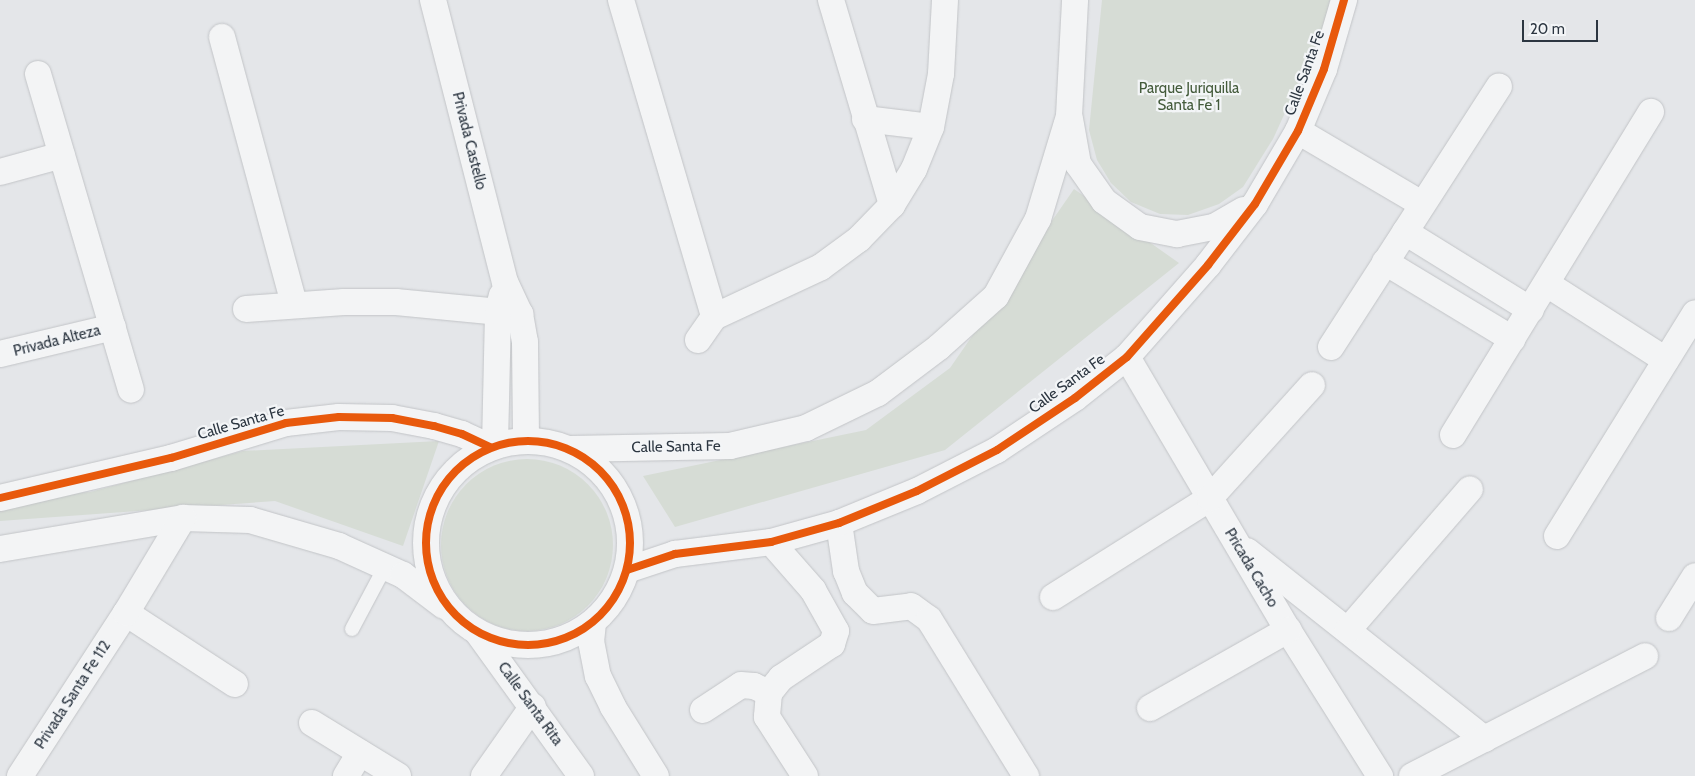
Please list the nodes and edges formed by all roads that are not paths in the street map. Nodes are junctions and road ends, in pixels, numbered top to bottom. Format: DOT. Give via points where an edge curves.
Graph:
graph roads {
  1 [pos="432,0"];
  2 [pos="620,0"];
  3 [pos="831,0"];
  4 [pos="945,0"];
  5 [pos="1075,0"];
  6 [pos="1344,0"];
  7 [pos="222,37"];
  8 [pos="38,74"];
  9 [pos="1499,86"];
  10 [pos="1651,112"];
  11 [pos="1069,116"];
  12 [pos="864,119"];
  13 [pos="931,127"];
  14 [pos="1298,131"];
  15 [pos="62,155"];
  16 [pos="0,172"];
  17 [pos="1255,204"];
  18 [pos="1422,204"];
  19 [pos="892,205"];
  20 [pos="1405,232"];
  21 [pos="1385,262"];
  22 [pos="1547,284"];
  23 [pos="294,304"];
  24 [pos="246,310"];
  25 [pos="1531,310"];
  26 [pos="509,313"];
  27 [pos="1695,313"];
  28 [pos="714,317"];
  29 [pos="114,327"];
  30 [pos="1512,339"];
  31 [pos="698,340"];
  32 [pos="1331,347"];
  33 [pos="0,354"];
  34 [pos="1128,357"];
  35 [pos="1666,360"];
  36 [pos="1312,385"];
  37 [pos="131,390"];
  38 [pos="1454,436"];
  39 [pos="526,441"];
  40 [pos="493,446"];
  41 [pos="570,449"];
  42 [pos="1470,489"];
  43 [pos="0,498"];
  44 [pos="1210,498"];
  45 [pos="183,518"];
  46 [pos="840,523"];
  47 [pos="1557,536"];
  48 [pos="771,542"];
  49 [pos="1235,542"];
  50 [pos="0,549"];
  51 [pos="385,566"];
  52 [pos="627,570"];
  53 [pos="846,571"];
  54 [pos="1695,576"];
  55 [pos="813,590"];
  56 [pos="1053,596"];
  57 [pos="453,613"];
  58 [pos="126,614"];
  59 [pos="1669,618"];
  60 [pos="593,623"];
  61 [pos="352,629"];
  62 [pos="1288,630"];
  63 [pos="1348,630"];
  64 [pos="478,632"];
  65 [pos="1645,656"];
  66 [pos="235,684"];
  67 [pos="769,693"];
  68 [pos="533,706"];
  69 [pos="1150,708"];
  70 [pos="703,710"];
  71 [pos="312,723"];
  72 [pos="1484,739"];
  73 [pos="360,753"];
  74 [pos="20,776"];
  75 [pos="346,776"];
  76 [pos="398,776"];
  77 [pos="484,776"];
  78 [pos="581,776"];
  79 [pos="656,776"];
  80 [pos="805,776"];
  81 [pos="1026,776"];
  82 [pos="1380,776"];
  83 [pos="1412,776"];
  1 -- 26 [label="street, Privada Castello" via="505,282"];
  2 -- 28 [label="street"];
  3 -- 12 [label="street"];
  4 -- 13 [label="street" via="941,74"];
  5 -- 11 [label="street, Calle Santa Fe"];
  6 -- 14 [label="street, Calle Santa Fe" via="1324,69"];
  7 -- 23 [label="street"];
  8 -- 15 [label="street"];
  9 -- 18 [label="street"];
  10 -- 22 [label="street"];
  11 -- 17 [label="street" via="1078,164 1104,201 1140,227 1177,234 1214,227"];
  11 -- 41 [label="street, Calle Santa Fe" via="1038,219 996,296 939,347 878,393 806,428 730,446"];
  12 -- 13 [label="street"];
  12 -- 19 [label="street"];
  13 -- 19 [label="street" via="914,169"];
  14 -- 17 [label="street, Calle Santa Fe"];
  14 -- 18 [label="street"];
  15 -- 16 [label="street"];
  15 -- 29 [label="street"];
  17 -- 34 [label="street, Calle Santa Fe" via="1208,265"];
  18 -- 20 [label="street"];
  19 -- 28 [label="street" via="859,239 821,267"];
  20 -- 21 [label="street"];
  20 -- 25 [label="street"];
  21 -- 30 [label="street"];
  21 -- 32 [label="street"];
  22 -- 25 [label="street"];
  22 -- 35 [label="street"];
  23 -- 24 [label="street"];
  23 -- 26 [label="street" via="396,302"];
  25 -- 30 [label="street"];
  26 -- 39 [label="street, Privada Castello" via="525,342"];
  26 -- 40 [label="street"];
  27 -- 35 [label="street"];
  28 -- 31 [label="street"];
  29 -- 33 [label="street, Privada Alteza"];
  29 -- 37 [label="street"];
  30 -- 38 [label="street"];
  34 -- 44 [label="street, Pricada Cacho"];
  34 -- 46 [label="street, Calle Santa Fe" via="1075,398 997,450 917,491"];
  35 -- 47 [label="street"];
  36 -- 44 [label="street"];
  39 -- 40 [label="street"];
  39 -- 41 [label="street" via="547,442"];
  40 -- 43 [label="street, Calle Santa Fe" via="434,426 392,418 339,416 286,423 171,458"];
  40 -- 57 [label="street" via="465,461 445,481 432,506 426,534 427,562 437,589"];
  41 -- 52 [label="street" via="594,465 614,486 626,512 631,541"];
  42 -- 63 [label="street"];
  44 -- 49 [label="street, Pricada Cacho"];
  44 -- 56 [label="street"];
  45 -- 50 [label="street"];
  45 -- 51 [label="street" via="250,520 339,546"];
  45 -- 58 [label="street, Privada Santa Fe 112"];
  46 -- 48 [label="street, Calle Santa Fe"];
  46 -- 53 [label="street"];
  48 -- 52 [label="street, Calle Santa Fe" via="675,554"];
  48 -- 55 [label="street"];
  49 -- 62 [label="street, Pricada Cacho"];
  49 -- 63 [label="street"];
  51 -- 57 [label="street" via="403,575"];
  51 -- 61 [label="lane"];
  52 -- 60 [label="street" via="615,599"];
  53 -- 55 [label="street"];
  53 -- 81 [label="street" via="855,593 866,607 883,611 910,606 929,619"];
  54 -- 59 [label="street"];
  55 -- 67 [label="street" via="836,631 832,644 782,678"];
  57 -- 64 [label="street"];
  58 -- 66 [label="street"];
  58 -- 74 [label="street, Privada Santa Fe 112"];
  60 -- 64 [label="street" via="572,636 549,644 525,646 500,642"];
  60 -- 79 [label="street" via="591,641 598,676 613,707"];
  62 -- 69 [label="street"];
  62 -- 82 [label="street, Pricada Cacho"];
  63 -- 72 [label="street"];
  64 -- 68 [label="street, Calle Santa Rita"];
  65 -- 72 [label="street"];
  67 -- 70 [label="street" via="754,686 741,685"];
  67 -- 80 [label="street" via="767,717"];
  68 -- 77 [label="street"];
  68 -- 78 [label="street, Calle Santa Rita"];
  71 -- 73 [label="street"];
  72 -- 83 [label="street"];
  73 -- 75 [label="street"];
  73 -- 76 [label="street"];
}
